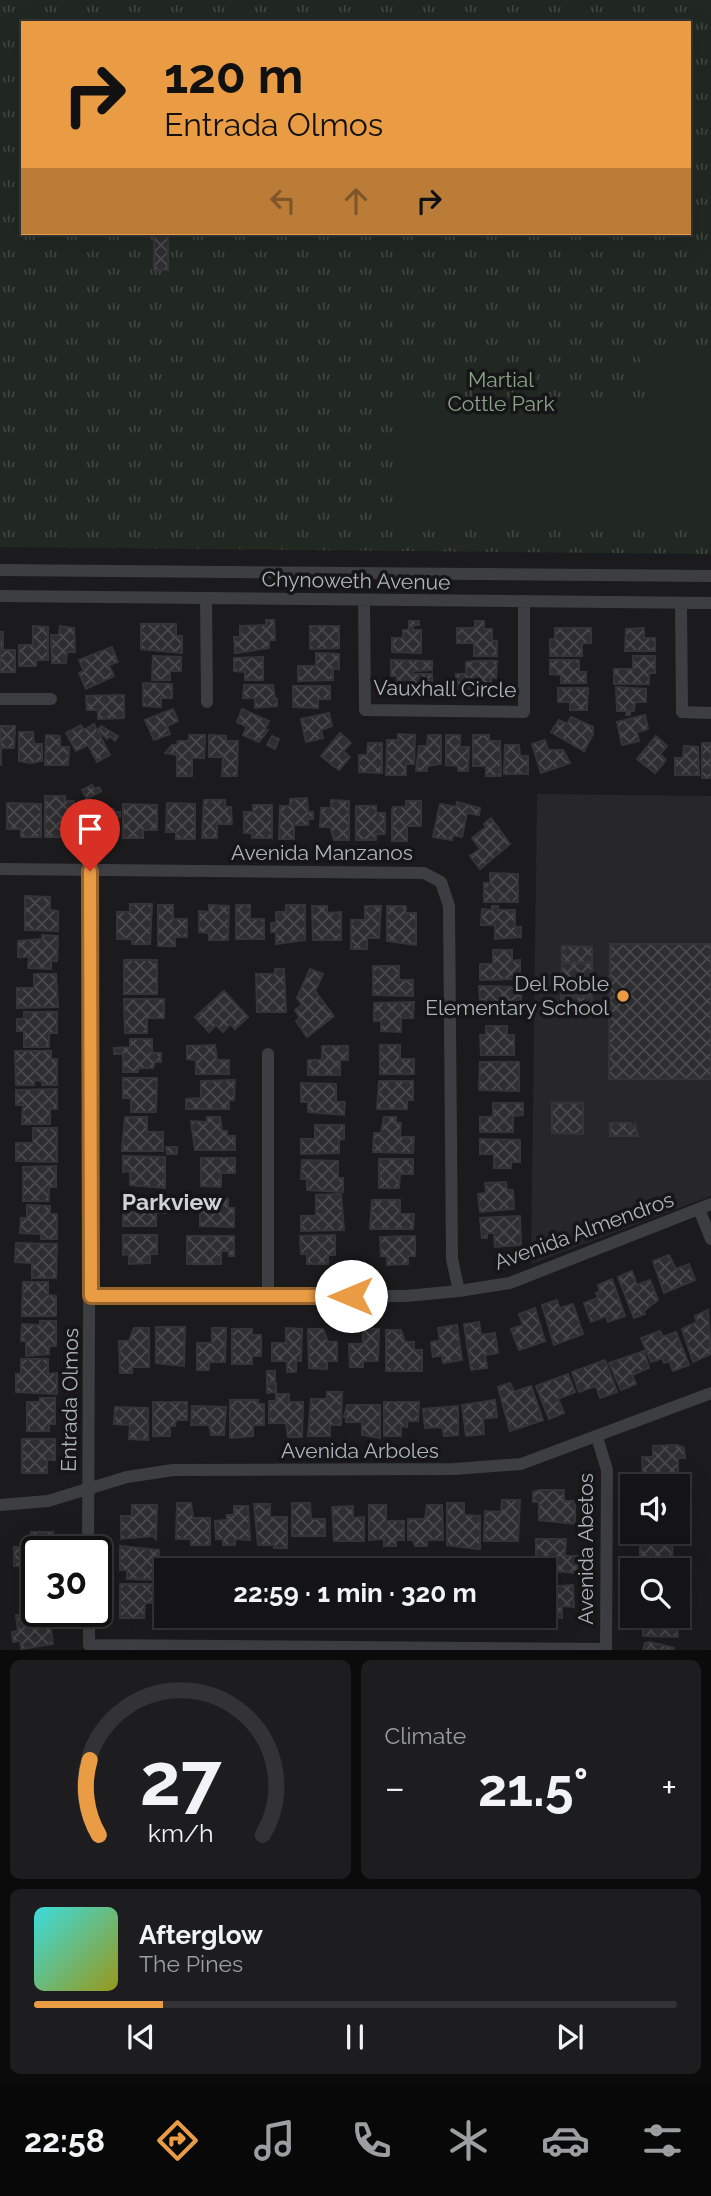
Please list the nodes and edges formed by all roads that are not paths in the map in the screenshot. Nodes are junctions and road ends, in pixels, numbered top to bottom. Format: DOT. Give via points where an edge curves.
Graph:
graph roads {
  1 [pos="0,569"];
  2 [pos="711,576"];
  3 [pos="0,596"];
  4 [pos="206,598"];
  5 [pos="364,600"];
  6 [pos="524,602"];
  7 [pos="681,603"];
  8 [pos="711,603"];
  9 [pos="0,699"];
  10 [pos="51,699"];
  11 [pos="207,702"];
  12 [pos="711,713"];
  13 [pos="0,869"];
  14 [pos="90,871"];
  15 [pos="268,1054"];
  16 [pos="705,1207"];
  17 [pos="711,1239"];
  18 [pos="459,1291"];
  19 [pos="268,1295"];
  20 [pos="91,1296"];
  21 [pos="711,1393"];
  22 [pos="597,1437"];
  23 [pos="88,1489"];
  24 [pos="0,1505"];
  25 [pos="88,1536"];
  26 [pos="89,1627"];
  1 -- 2 [label="street, Chynoweth Avenue"];
  3 -- 4 [label="street, Chynoweth Avenue"];
  4 -- 5 [label="street, Chynoweth Avenue"];
  4 -- 11 [label="street"];
  5 -- 6 [label="street, Chynoweth Avenue"];
  5 -- 6 [label="street, Vauxhall Circle" via="365,710 524,712"];
  6 -- 7 [label="street, Chynoweth Avenue"];
  7 -- 8 [label="street, Chynoweth Avenue"];
  7 -- 12 [label="street" via="682,712"];
  9 -- 10 [label="street"];
  13 -- 14 [label="street, Avenida Manzanos"];
  14 -- 18 [label="street, Avenida Manzanos" via="424,873 440,882 449,906 452,1259"];
  14 -- 20 [label="street, Entrada Olmos"];
  15 -- 19 [label="street"];
  16 -- 17 [label="street"];
  16 -- 18 [label="street, Avenida Almendros" via="510,1283"];
  18 -- 19 [label="street, Avenida Almendros" via="406,1296"];
  19 -- 20 [label="street, Avenida Almendros"];
  20 -- 23 [label="street, Entrada Olmos"];
  21 -- 22 [label="street, Avenida Arboles"];
  22 -- 23 [label="street, Avenida Arboles" via="521,1464 489,1468 173,1470"];
  22 -- 26 [label="street, Avenida Abetos" via="607,1470 606,1649 89,1645"];
  23 -- 24 [label="street, Avenida Arboles" via="48,1501"];
  23 -- 25 [label="street, Entrada Olmos"];
}
